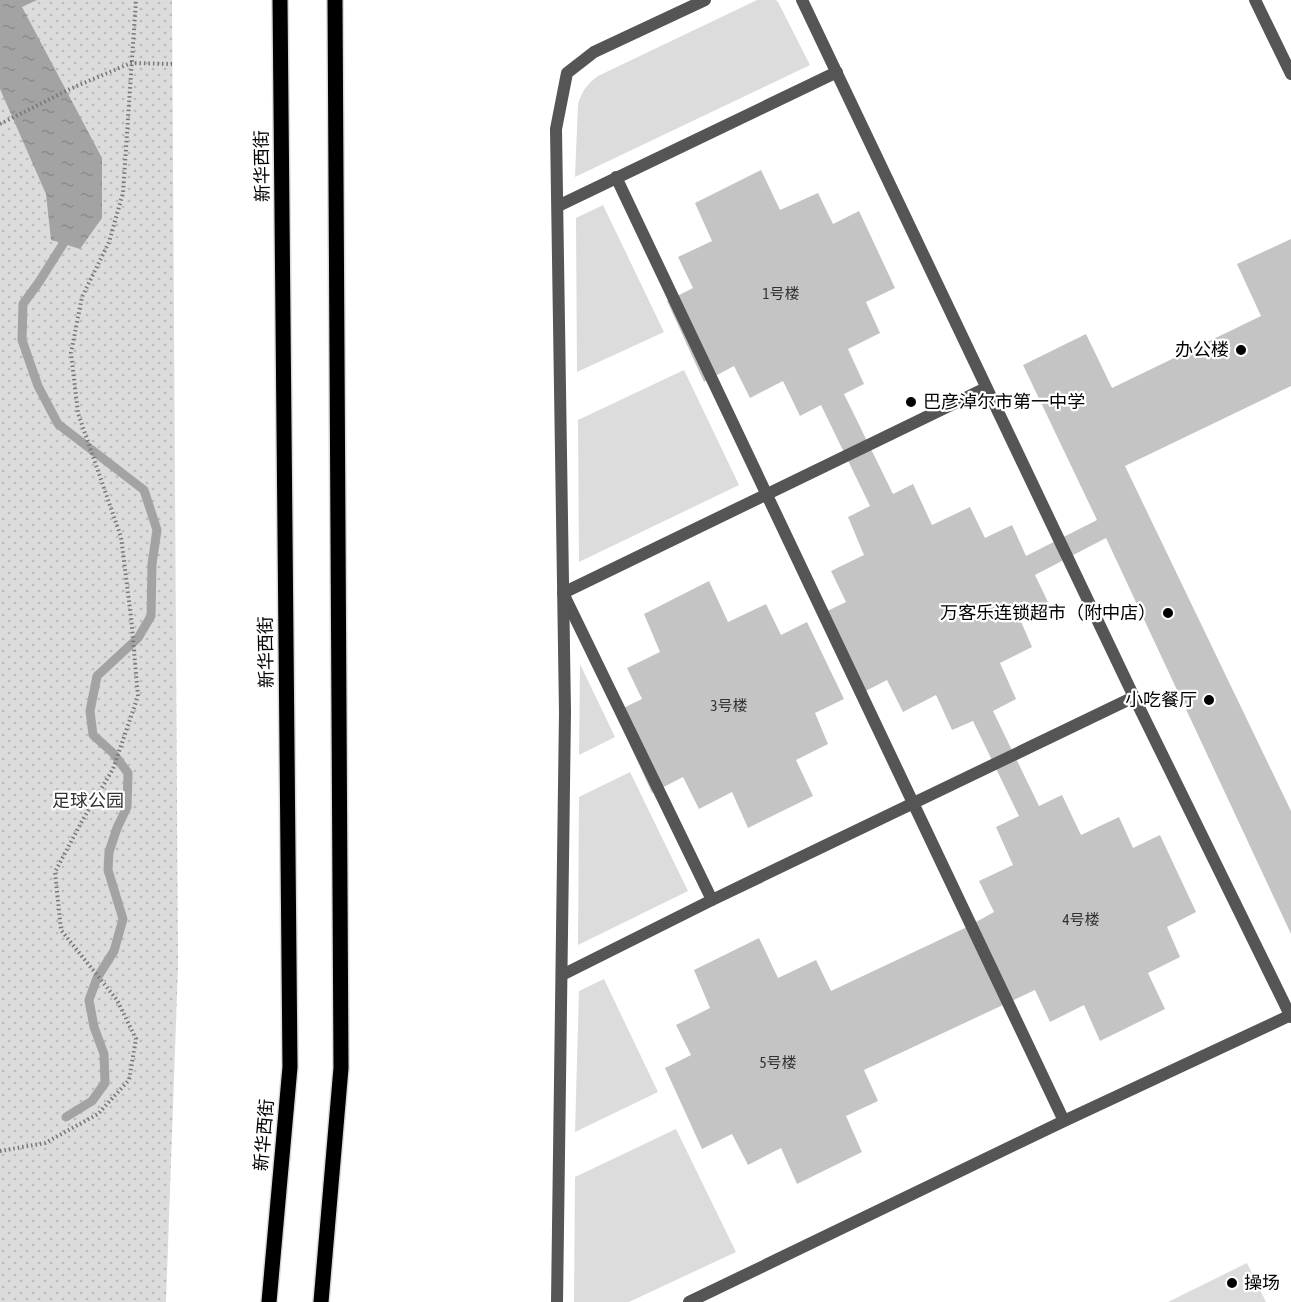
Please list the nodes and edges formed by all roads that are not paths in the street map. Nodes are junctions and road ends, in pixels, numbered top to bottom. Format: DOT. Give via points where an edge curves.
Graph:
graph roads {
  1 [pos="280,0"];
  2 [pos="335,0"];
  3 [pos="705,0"];
  4 [pos="802,0"];
  5 [pos="1255,0"];
  6 [pos="837,72"];
  7 [pos="1291,75"];
  8 [pos="616,177"];
  9 [pos="558,206"];
  10 [pos="986,388"];
  11 [pos="766,494"];
  12 [pos="563,593"];
  13 [pos="1134,697"];
  14 [pos="913,803"];
  15 [pos="712,900"];
  16 [pos="562,975"];
  17 [pos="1291,1016"];
  18 [pos="1064,1121"];
  19 [pos="269,1302"];
  20 [pos="321,1302"];
  21 [pos="557,1302"];
  22 [pos="689,1302"];
  1 -- 19 [label="main road, 新华西街" via="290,1067"];
  2 -- 20 [label="main road" via="341,1068"];
  3 -- 9 [label="street" via="594,52 567,73 556,129"];
  4 -- 6 [label="street"];
  5 -- 7 [label="street"];
  6 -- 8 [label="street"];
  6 -- 10 [label="street"];
  8 -- 9 [label="street"];
  8 -- 11 [label="street"];
  9 -- 12 [label="street"];
  10 -- 11 [label="street"];
  10 -- 13 [label="street"];
  11 -- 12 [label="street"];
  11 -- 14 [label="street"];
  12 -- 15 [label="street"];
  12 -- 16 [label="street"];
  13 -- 14 [label="street"];
  13 -- 17 [label="street"];
  14 -- 15 [label="street"];
  14 -- 18 [label="street"];
  15 -- 16 [label="street"];
  16 -- 21 [label="street"];
  17 -- 18 [label="street"];
  18 -- 22 [label="street"];
}
